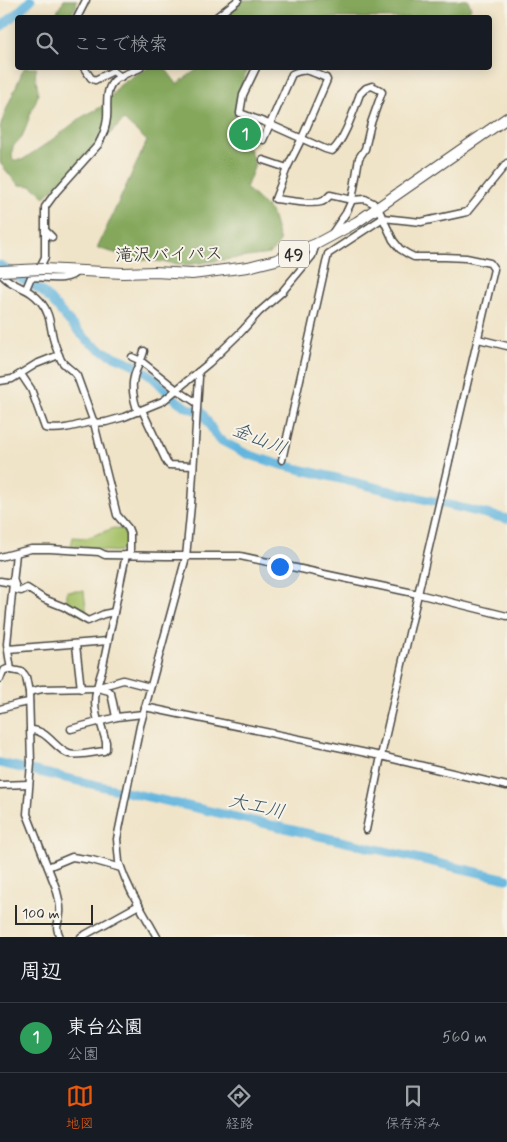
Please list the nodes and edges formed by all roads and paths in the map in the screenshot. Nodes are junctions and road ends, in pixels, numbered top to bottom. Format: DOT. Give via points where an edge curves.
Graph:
graph roads {
  1 [pos="86,0"];
  2 [pos="238,0"];
  3 [pos="78,15"];
  4 [pos="219,15"];
  5 [pos="85,70"];
  6 [pos="136,70"];
  7 [pos="255,70"];
  8 [pos="121,77"];
  9 [pos="507,118"];
  10 [pos="269,124"];
  11 [pos="302,138"];
  12 [pos="263,140"];
  13 [pos="263,160"];
  14 [pos="507,163"];
  15 [pos="287,168"];
  16 [pos="352,200"];
  17 [pos="378,208"];
  18 [pos="383,218"];
  19 [pos="45,230"];
  20 [pos="52,237"];
  21 [pos="329,238"];
  22 [pos="316,244"];
  23 [pos="78,270"];
  24 [pos="0,272"];
  25 [pos="35,277"];
  26 [pos="26,289"];
  27 [pos="478,339"];
  28 [pos="507,346"];
  29 [pos="144,351"];
  30 [pos="59,355"];
  31 [pos="132,357"];
  32 [pos="141,361"];
  33 [pos="198,372"];
  34 [pos="21,374"];
  35 [pos="0,381"];
  36 [pos="177,390"];
  37 [pos="197,403"];
  38 [pos="140,411"];
  39 [pos="94,422"];
  40 [pos="282,460"];
  41 [pos="193,466"];
  42 [pos="16,553"];
  43 [pos="128,555"];
  44 [pos="0,557"];
  45 [pos="186,557"];
  46 [pos="0,581"];
  47 [pos="12,581"];
  48 [pos="418,594"];
  49 [pos="114,612"];
  50 [pos="507,616"];
  51 [pos="108,641"];
  52 [pos="76,645"];
  53 [pos="8,649"];
  54 [pos="11,670"];
  55 [pos="0,679"];
  56 [pos="150,687"];
  57 [pos="96,688"];
  58 [pos="81,689"];
  59 [pos="29,692"];
  60 [pos="29,702"];
  61 [pos="145,706"];
  62 [pos="0,709"];
  63 [pos="143,714"];
  64 [pos="116,717"];
  65 [pos="99,721"];
  66 [pos="71,729"];
  67 [pos="30,730"];
  68 [pos="381,756"];
  69 [pos="29,784"];
  70 [pos="0,786"];
  71 [pos="507,786"];
  72 [pos="366,830"];
  73 [pos="48,867"];
  74 [pos="121,868"];
  75 [pos="139,905"];
  76 [pos="60,937"];
  77 [pos="82,937"];
  78 [pos="157,937"];
  1 -- 3 [label="street"];
  2 -- 4 [label="street"];
  5 -- 8 [label="street" via="95,80 113,71"];
  6 -- 8 [label="street"];
  7 -- 10 [label="street" via="243,95 240,113"];
  8 -- 19 [label="street" via="109,89 103,136 48,202 44,211"];
  9 -- 17 [label="highway, 滝沢バイパス / 49"];
  10 -- 11 [label="street"];
  10 -- 11 [label="street" via="292,74 306,70 326,78"];
  10 -- 12 [label="street"];
  11 -- 15 [label="street"];
  11 -- 16 [label="street" via="332,151 341,140 360,94 372,86 382,92 360,158"];
  13 -- 15 [label="street"];
  14 -- 18 [label="street" via="466,212 421,222"];
  15 -- 16 [label="street" via="275,199 318,203 330,194"];
  16 -- 17 [label="street" via="365,199"];
  16 -- 21 [label="street"];
  17 -- 18 [label="street"];
  17 -- 21 [label="highway, 滝沢バイパス / 49"];
  18 -- 27 [label="street" via="400,249 414,257 466,258 492,265 494,269"];
  18 -- 40 [label="street" via="328,254"];
  19 -- 20 [label="street"];
  19 -- 25 [label="street" via="45,256"];
  21 -- 22 [label="highway, 滝沢バイパス / 49"];
  22 -- 23 [label="highway, 滝沢バイパス / 49" via="276,260 212,272"];
  22 -- 33 [label="street" via="312,256 282,292"];
  23 -- 24 [label="highway, 滝沢バイパス / 49, bridge"];
  23 -- 25 [label="street" via="65,278"];
  24 -- 26 [label="street" via="10,282"];
  25 -- 26 [label="street" via="31,277"];
  26 -- 30 [label="street" via="46,309"];
  27 -- 28 [label="street"];
  27 -- 48 [label="street"];
  29 -- 32 [label="street"];
  30 -- 34 [label="street"];
  30 -- 39 [label="street" via="76,374"];
  31 -- 32 [label="street"];
  32 -- 36 [label="street"];
  32 -- 38 [label="street" via="133,378 134,398"];
  33 -- 36 [label="street"];
  33 -- 37 [label="street"];
  34 -- 35 [label="street"];
  34 -- 39 [label="street" via="31,389 46,428"];
  36 -- 37 [label="street"];
  36 -- 38 [label="street" via="163,401"];
  37 -- 41 [label="street"];
  38 -- 39 [label="street" via="114,420"];
  38 -- 41 [label="street" via="167,463"];
  39 -- 43 [label="street" via="117,515 130,533"];
  41 -- 45 [label="street"];
  42 -- 43 [label="street" via="50,549"];
  42 -- 44 [label="street"];
  42 -- 47 [label="street"];
  43 -- 45 [label="street"];
  43 -- 49 [label="street"];
  45 -- 48 [label="street" via="240,556"];
  45 -- 56 [label="street"];
  46 -- 47 [label="street"];
  47 -- 49 [label="street" via="17,590 27,588 88,621"];
  47 -- 53 [label="street"];
  48 -- 50 [label="street"];
  48 -- 68 [label="street"];
  49 -- 51 [label="street"];
  51 -- 52 [label="street"];
  51 -- 57 [label="street"];
  52 -- 53 [label="street"];
  52 -- 58 [label="street"];
  53 -- 54 [label="street"];
  54 -- 55 [label="street" via="3,671"];
  54 -- 59 [label="street" via="24,674"];
  56 -- 57 [label="street" via="123,680"];
  56 -- 61 [label="street"];
  57 -- 58 [label="street"];
  57 -- 64 [label="street" via="109,690"];
  57 -- 65 [label="street" via="95,706"];
  58 -- 59 [label="street"];
  59 -- 60 [label="street"];
  60 -- 62 [label="street"];
  60 -- 67 [label="street"];
  61 -- 63 [label="street"];
  61 -- 68 [label="street"];
  63 -- 64 [label="street"];
  63 -- 74 [label="street" via="117,839"];
  64 -- 65 [label="street"];
  65 -- 66 [label="street"];
  65 -- 67 [label="street" via="106,742 104,751 73,755 40,731"];
  67 -- 69 [label="street"];
  68 -- 71 [label="street"];
  68 -- 72 [label="street"];
  69 -- 70 [label="street"];
  69 -- 73 [label="street" via="27,814"];
  73 -- 74 [label="street" via="72,857"];
  73 -- 76 [label="street" via="59,900 56,930"];
  74 -- 75 [label="street"];
  75 -- 77 [label="street"];
  75 -- 78 [label="street"];
}
